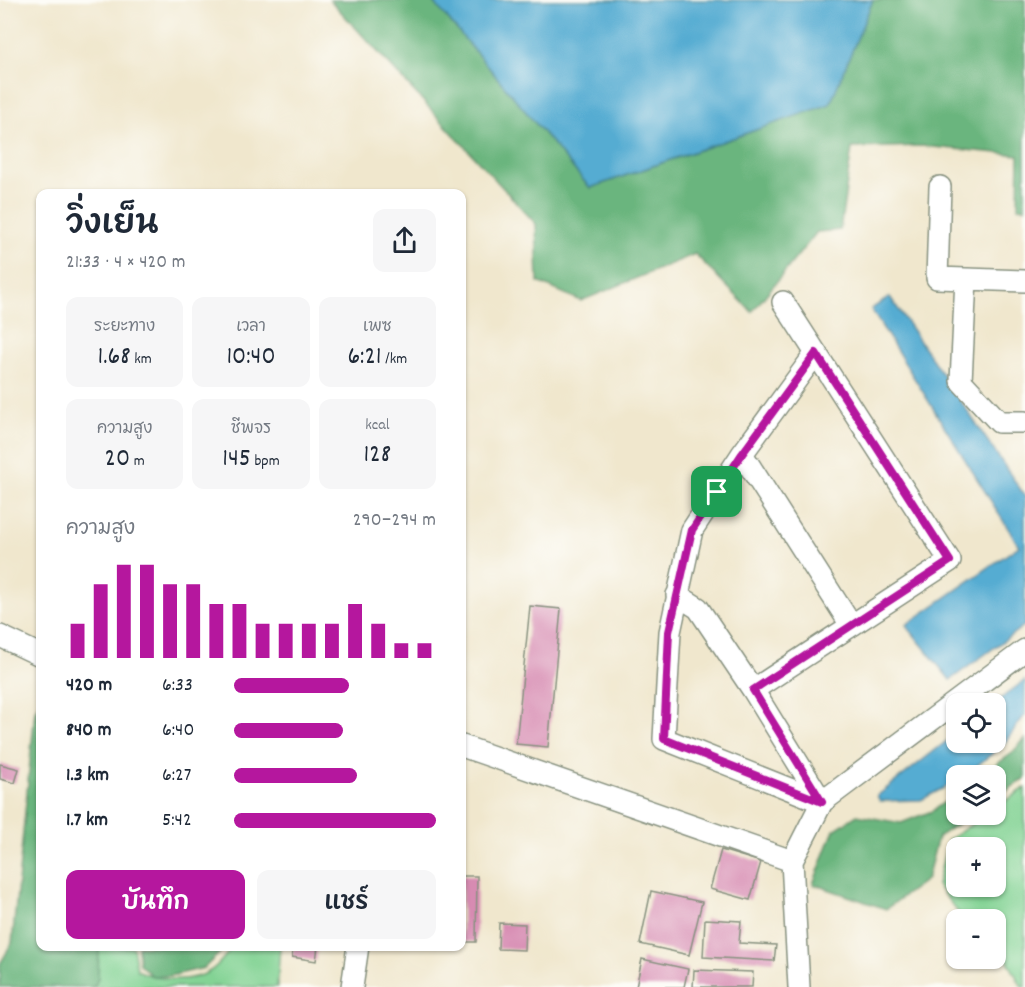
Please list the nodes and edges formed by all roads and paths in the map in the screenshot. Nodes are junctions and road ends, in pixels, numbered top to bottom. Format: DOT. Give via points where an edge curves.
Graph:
graph roads {
  1 [pos="940,187"];
  2 [pos="966,279"];
  3 [pos="1025,281"];
  4 [pos="783,302"];
  5 [pos="816,353"];
  6 [pos="1025,422"];
  7 [pos="742,454"];
  8 [pos="677,595"];
  9 [pos="851,625"];
  10 [pos="0,636"];
  11 [pos="1025,650"];
  12 [pos="36,653"];
  13 [pos="753,690"];
  14 [pos="466,747"];
  15 [pos="822,802"];
  16 [pos="792,861"];
  17 [pos="357,951"];
  18 [pos="352,987"];
  19 [pos="799,987"];
  1 -- 2 [label="street" via="937,278"];
  2 -- 3 [label="street"];
  2 -- 6 [label="street" via="961,381 999,422"];
  4 -- 5 [label="street"];
  5 -- 7 [label="street"];
  5 -- 9 [label="street" via="950,561"];
  7 -- 8 [label="street" via="692,530"];
  7 -- 9 [label="street"];
  8 -- 13 [label="street" via="698,608"];
  8 -- 15 [label="street" via="669,632 664,739"];
  9 -- 13 [label="street"];
  10 -- 12 [label="street"];
  11 -- 15 [label="street"];
  13 -- 15 [label="street"];
  14 -- 16 [label="street"];
  15 -- 16 [label="street"];
  16 -- 19 [label="street"];
  17 -- 18 [label="street"];
}
